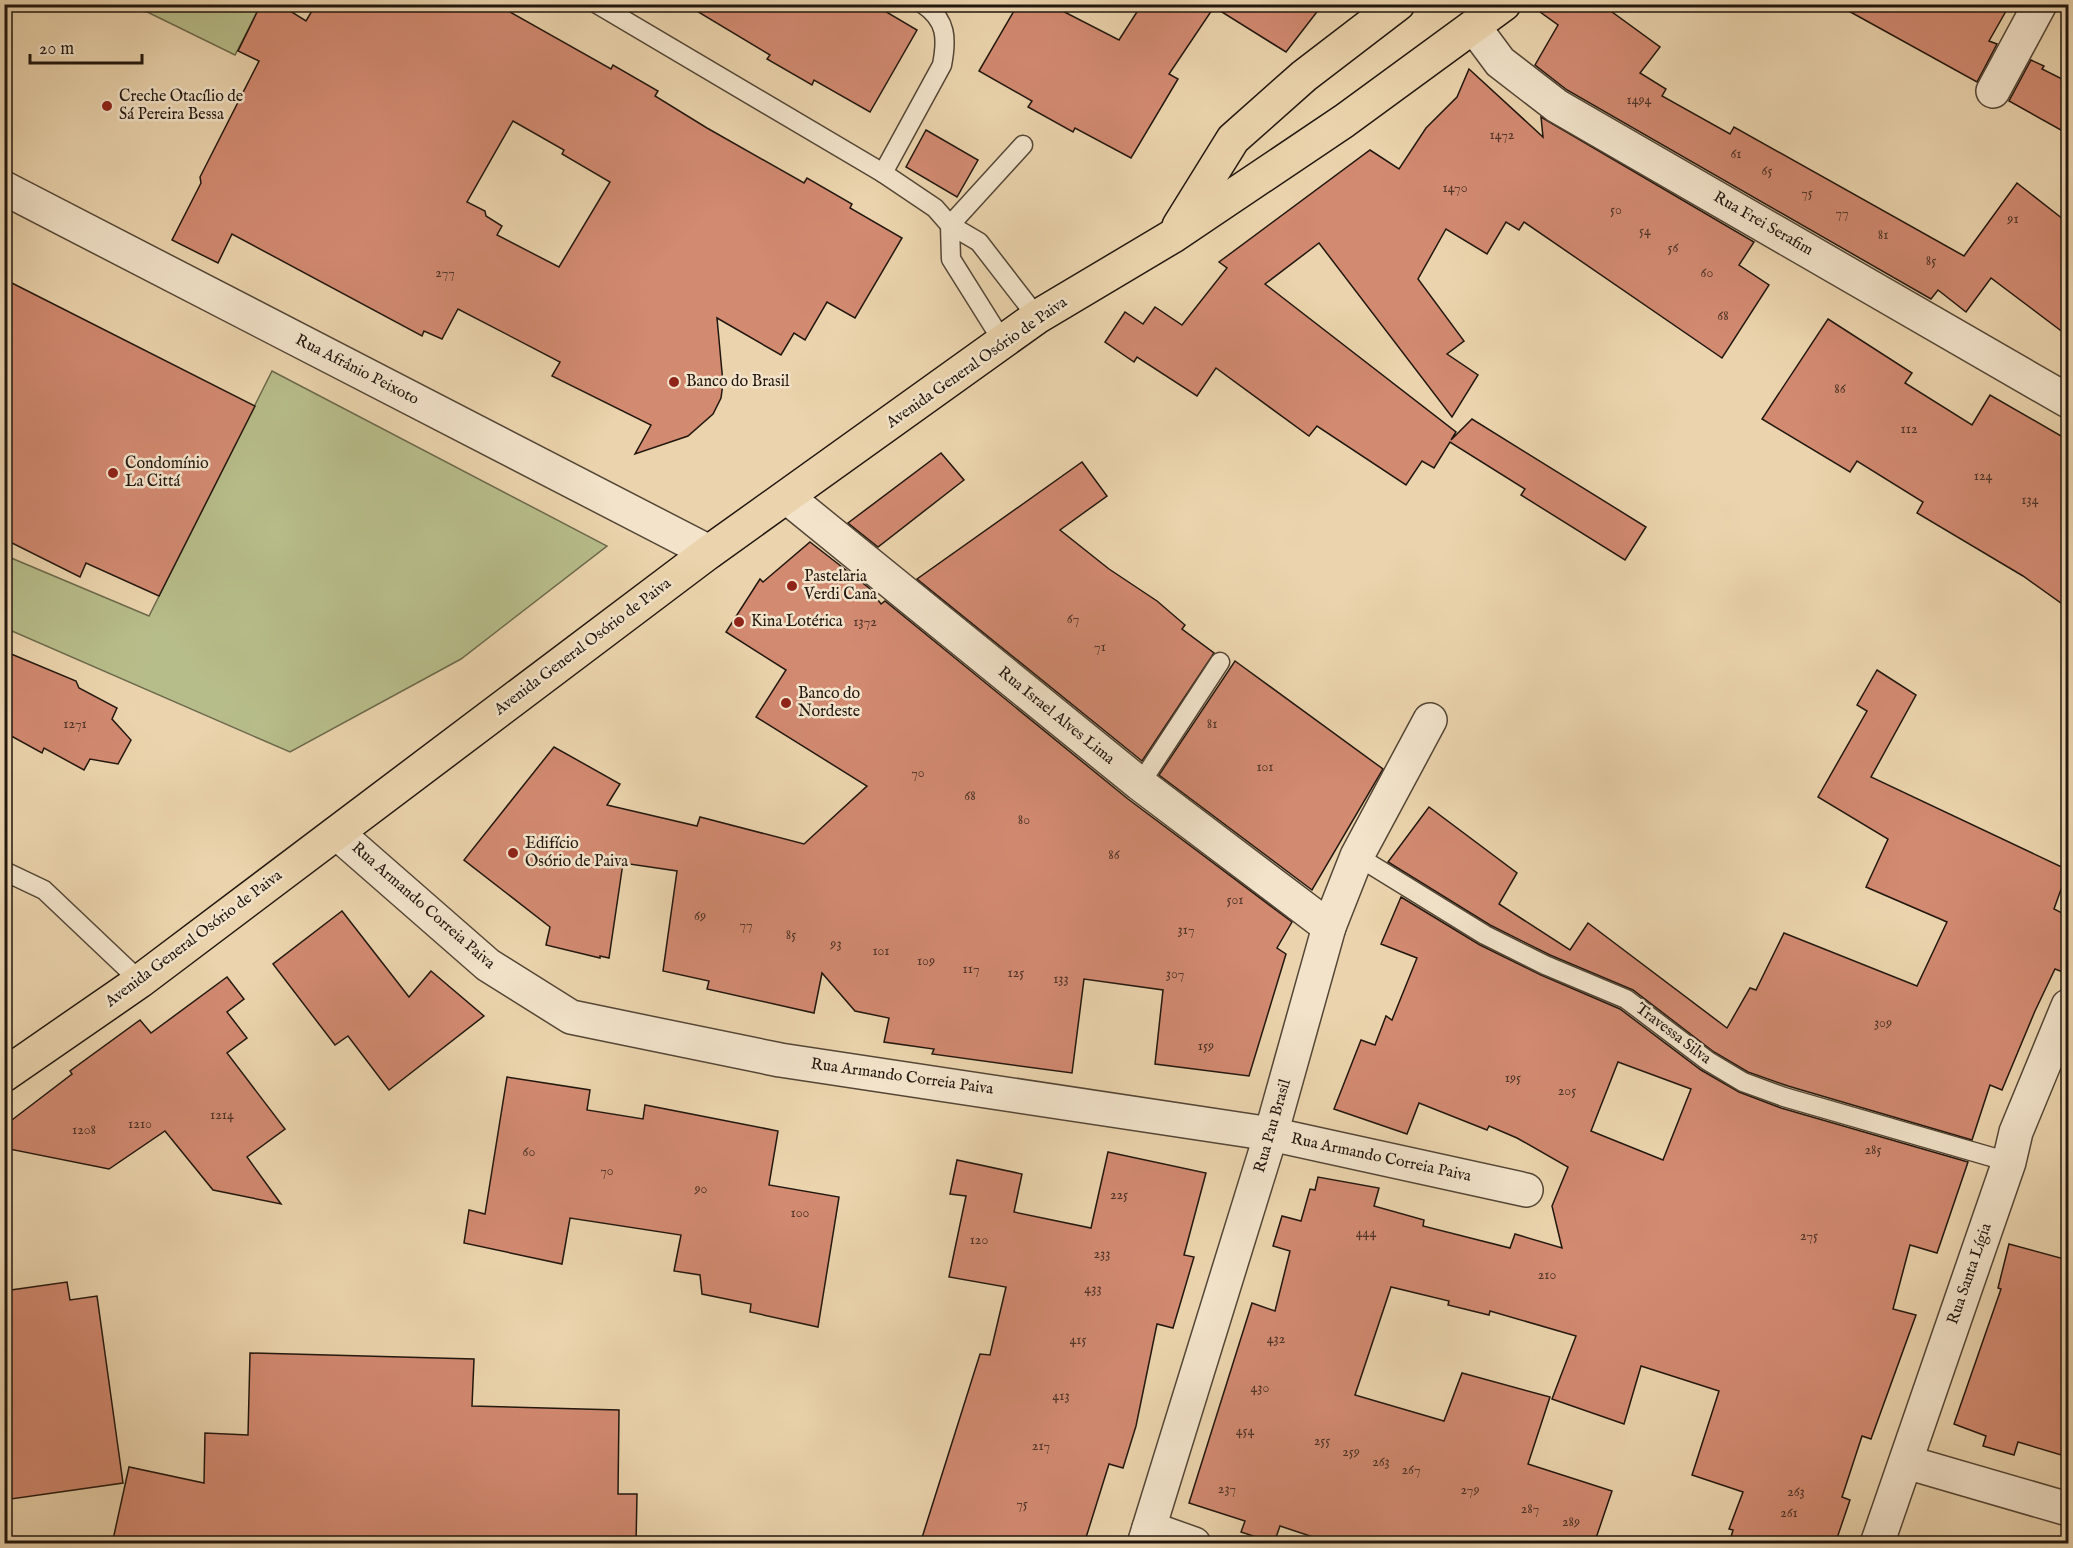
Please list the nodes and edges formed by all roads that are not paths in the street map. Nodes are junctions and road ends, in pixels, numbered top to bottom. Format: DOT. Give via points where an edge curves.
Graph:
graph roads {
  1 [pos="597,4"];
  2 [pos="923,4"];
  3 [pos="1398,4"];
  4 [pos="1504,4"];
  5 [pos="2040,4"];
  6 [pos="1474,27"];
  7 [pos="1993,91"];
  8 [pos="1023,145"];
  9 [pos="883,173"];
  10 [pos="4,188"];
  11 [pos="950,225"];
  12 [pos="1173,236"];
  13 [pos="1037,317"];
  14 [pos="1003,342"];
  15 [pos="2068,401"];
  16 [pos="788,498"];
  17 [pos="709,552"];
  18 [pos="1220,662"];
  19 [pos="1430,720"];
  20 [pos="1140,784"];
  21 [pos="337,833"];
  22 [pos="1358,856"];
  23 [pos="4,871"];
  24 [pos="1329,927"];
  25 [pos="140,981"];
  26 [pos="2068,1006"];
  27 [pos="4,1075"];
  28 [pos="1271,1134"];
  29 [pos="2009,1162"];
  30 [pos="1527,1190"];
  31 [pos="1906,1462"];
  32 [pos="2068,1509"];
  33 [pos="1146,1536"];
  34 [pos="1194,1544"];
  35 [pos="1877,1544"];
  1 -- 9 [label="lane"];
  2 -- 9 [label="lane" via="936,13 944,32 942,65"];
  3 -- 12 [label="main road, Avenida General Osório de Paiva" via="1313,69 1233,139"];
  4 -- 6 [label="main road, Avenida General Osório de Paiva"];
  5 -- 7 [label="street"];
  6 -- 12 [label="main road, Avenida General Osório de Paiva" via="1344,121"];
  6 -- 15 [label="street, Rua Frei Serafim" via="1500,62 1557,106"];
  8 -- 11 [label="lane"];
  9 -- 11 [label="lane" via="935,208"];
  10 -- 17 [label="street, Rua Afrânio Peixoto"];
  11 -- 13 [label="lane" via="979,242"];
  11 -- 14 [label="lane" via="951,259"];
  12 -- 13 [label="main road, Avenida General Osório de Paiva"];
  13 -- 14 [label="main road, Avenida General Osório de Paiva"];
  14 -- 16 [label="main road, Avenida General Osório de Paiva"];
  16 -- 17 [label="main road, Avenida General Osório de Paiva"];
  16 -- 20 [label="street, Rua Israel Alves Lima"];
  17 -- 21 [label="main road, Avenida General Osório de Paiva"];
  18 -- 20 [label="lane"];
  19 -- 22 [label="street, Rua Pau Brasil"];
  20 -- 24 [label="street, Rua Israel Alves Lima"];
  21 -- 25 [label="main road, Avenida General Osório de Paiva"];
  21 -- 28 [label="street, Rua Armando Correia Paiva" via="488,965 571,1017 780,1060"];
  22 -- 24 [label="street, Rua Pau Brasil"];
  22 -- 29 [label="lane, Travessa Silva" via="1485,935 1626,999 1708,1061 1743,1082"];
  23 -- 25 [label="lane" via="44,890"];
  24 -- 28 [label="street, Rua Pau Brasil"];
  25 -- 27 [label="main road, Avenida General Osório de Paiva"];
  26 -- 29 [label="street, Rua Santa Lígia" via="2016,1132"];
  28 -- 30 [label="street, Rua Armando Correia Paiva"];
  28 -- 33 [label="street, Rua Pau Brasil"];
  29 -- 31 [label="street, Rua Santa Lígia"];
  31 -- 32 [label="street"];
  31 -- 35 [label="street, Rua Santa Lígia"];
  33 -- 34 [label="street"];
}
